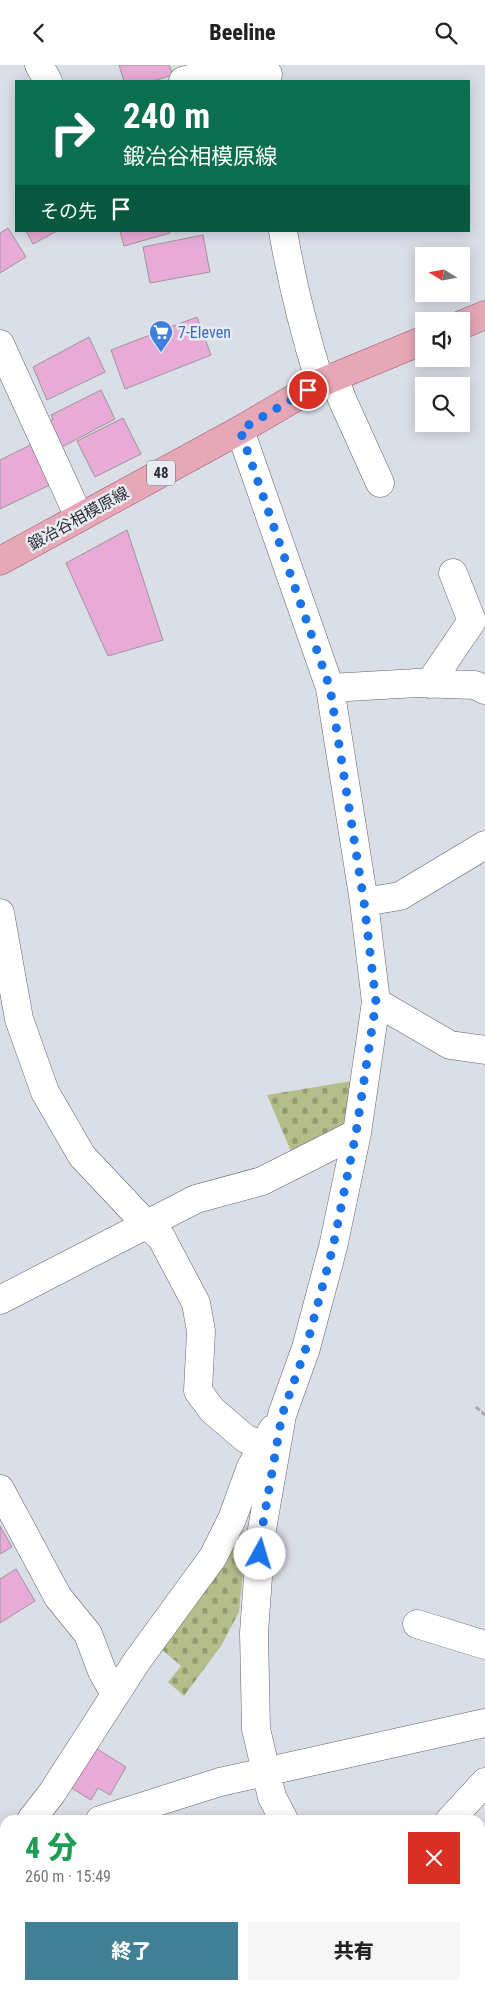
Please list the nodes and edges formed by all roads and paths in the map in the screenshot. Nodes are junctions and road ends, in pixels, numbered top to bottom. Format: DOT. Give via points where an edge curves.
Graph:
graph roads {
  1 [pos="40,65"];
  2 [pos="269,74"];
  3 [pos="48,80"];
  4 [pos="186,80"];
  5 [pos="283,232"];
  6 [pos="0,344"];
  7 [pos="415,344"];
  8 [pos="327,380"];
  9 [pos="240,430"];
  10 [pos="380,483"];
  11 [pos="79,517"];
  12 [pos="0,561"];
  13 [pos="453,573"];
  14 [pos="429,684"];
  15 [pos="330,688"];
  16 [pos="485,690"];
  17 [pos="485,845"];
  18 [pos="364,902"];
  19 [pos="0,913"];
  20 [pos="376,1002"];
  21 [pos="485,1050"];
  22 [pos="356,1133"];
  23 [pos="146,1225"];
  24 [pos="0,1300"];
  25 [pos="476,1407"];
  26 [pos="282,1415"];
  27 [pos="485,1415"];
  28 [pos="263,1445"];
  29 [pos="0,1489"];
  30 [pos="416,1623"];
  31 [pos="485,1645"];
  32 [pos="115,1694"];
  33 [pos="485,1723"];
  34 [pos="265,1773"];
  35 [pos="485,1782"];
  36 [pos="35,1815"];
  37 [pos="116,1815"];
  38 [pos="281,1815"];
  39 [pos="455,1815"];
  1 -- 3 [label="street"];
  2 -- 4 [label="street"];
  5 -- 8 [label="street" via="299,316"];
  6 -- 11 [label="street"];
  7 -- 8 [label="main road, 鍛冶谷相模原線 / 48"];
  8 -- 9 [label="main road, 鍛冶谷相模原線 / 48"];
  8 -- 10 [label="street" via="342,399"];
  9 -- 11 [label="main road, 鍛冶谷相模原線 / 48"];
  9 -- 15 [label="street"];
  11 -- 12 [label="main road, 鍛冶谷相模原線 / 48"];
  13 -- 14 [label="street" via="472,621"];
  14 -- 15 [label="street"];
  14 -- 16 [label="street" via="475,685"];
  15 -- 18 [label="street"];
  17 -- 18 [label="street" via="400,896"];
  18 -- 20 [label="street"];
  19 -- 23 [label="street" via="18,1019 45,1092 82,1156"];
  20 -- 21 [label="street" via="450,1045"];
  20 -- 22 [label="street"];
  22 -- 23 [label="street" via="262,1181 196,1199"];
  22 -- 26 [label="street" via="333,1247 306,1348"];
  23 -- 24 [label="street"];
  23 -- 28 [label="street" via="161,1237 196,1303 201,1331 198,1391 212,1410 246,1439"];
  25 -- 27 [label="path"];
  26 -- 28 [label="street"];
  26 -- 34 [label="street" via="261,1535 254,1633 256,1729"];
  28 -- 32 [label="street" via="213,1557"];
  29 -- 32 [label="street" via="58,1597 88,1634"];
  30 -- 31 [label="street"];
  32 -- 36 [label="street"];
  33 -- 34 [label="street"];
  34 -- 37 [label="street" via="220,1782"];
  34 -- 38 [label="street"];
  35 -- 39 [label="street"];
}
